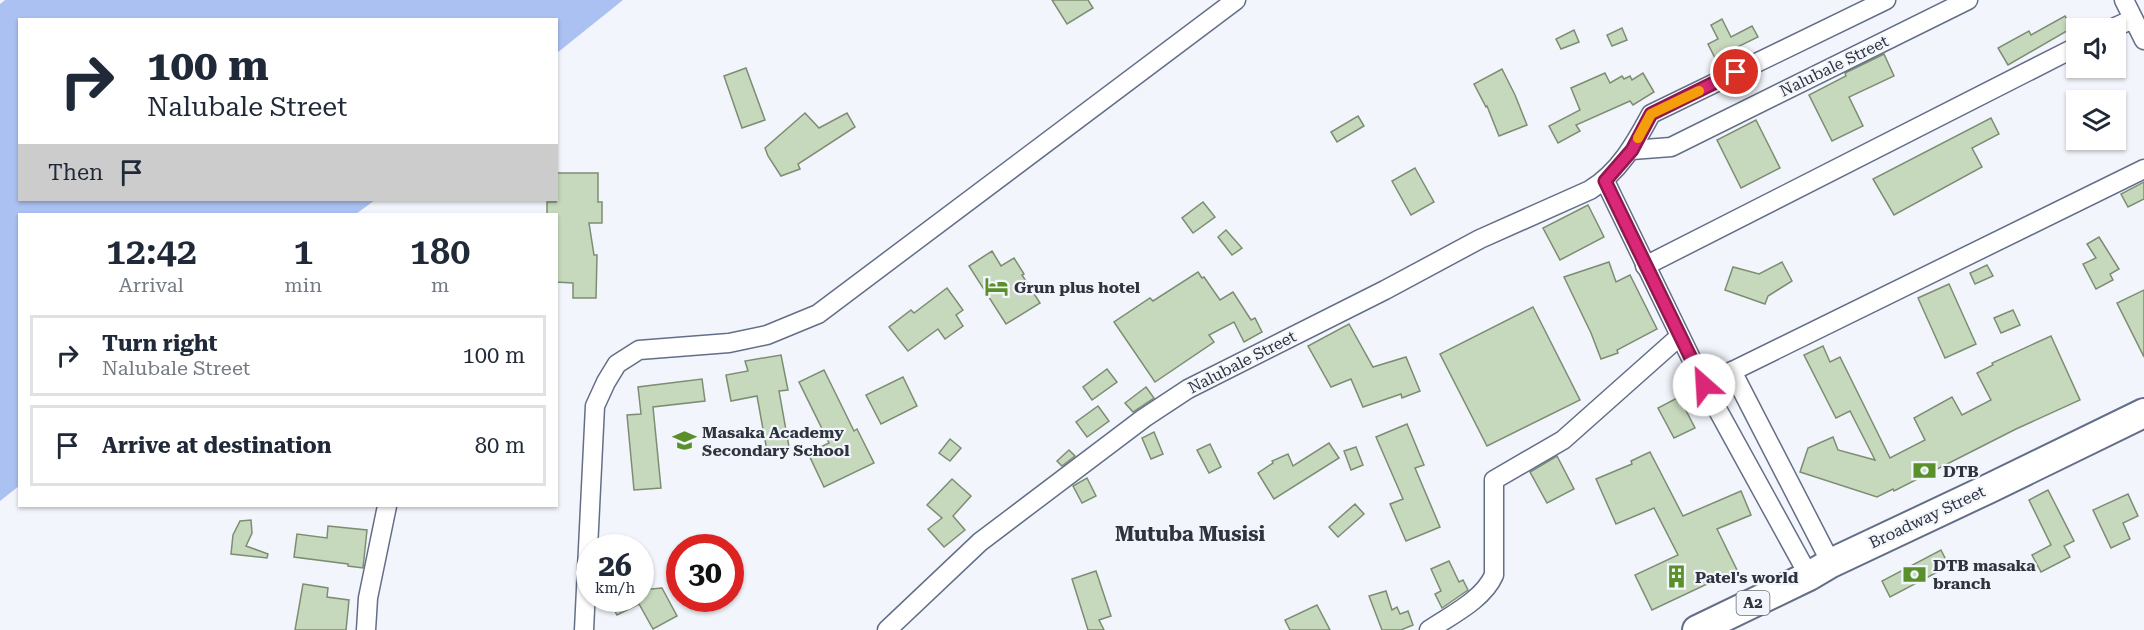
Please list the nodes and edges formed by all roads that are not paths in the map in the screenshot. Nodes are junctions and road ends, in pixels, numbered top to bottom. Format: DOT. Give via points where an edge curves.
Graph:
graph roads {
  1 [pos="1236,0"];
  2 [pos="1886,0"];
  3 [pos="1968,0"];
  4 [pos="2124,0"];
  5 [pos="2140,31"];
  6 [pos="2066,52"];
  7 [pos="1632,150"];
  8 [pos="2144,169"];
  9 [pos="1605,181"];
  10 [pos="1645,266"];
  11 [pos="1680,336"];
  12 [pos="1732,371"];
  13 [pos="1704,385"];
  14 [pos="2144,413"];
  15 [pos="387,507"];
  16 [pos="1820,570"];
  17 [pos="366,630"];
  18 [pos="584,630"];
  19 [pos="887,630"];
  20 [pos="1429,630"];
  21 [pos="1697,630"];
  1 -- 18 [label="street" via="818,314 767,335 729,344 639,350 617,364 596,406"];
  2 -- 7 [label="street, Nalubale Street" via="1651,114"];
  3 -- 7 [label="street, Nalubale Street" via="1671,147"];
  4 -- 5 [label="street"];
  6 -- 10 [label="street"];
  7 -- 9 [label="street, Nalubale Street"];
  8 -- 12 [label="street"];
  9 -- 10 [label="street"];
  9 -- 19 [label="street, Nalubale Street" via="1480,239 1188,389 980,542"];
  10 -- 11 [label="street"];
  11 -- 13 [label="street"];
  11 -- 20 [label="street" via="1563,440 1494,480 1494,575 1481,594"];
  12 -- 13 [label="street"];
  12 -- 16 [label="street"];
  13 -- 16 [label="street"];
  14 -- 16 [label="main road, Broadway Street / A2"];
  15 -- 17 [label="street" via="368,598"];
  16 -- 21 [label="main road, A2"];
}
